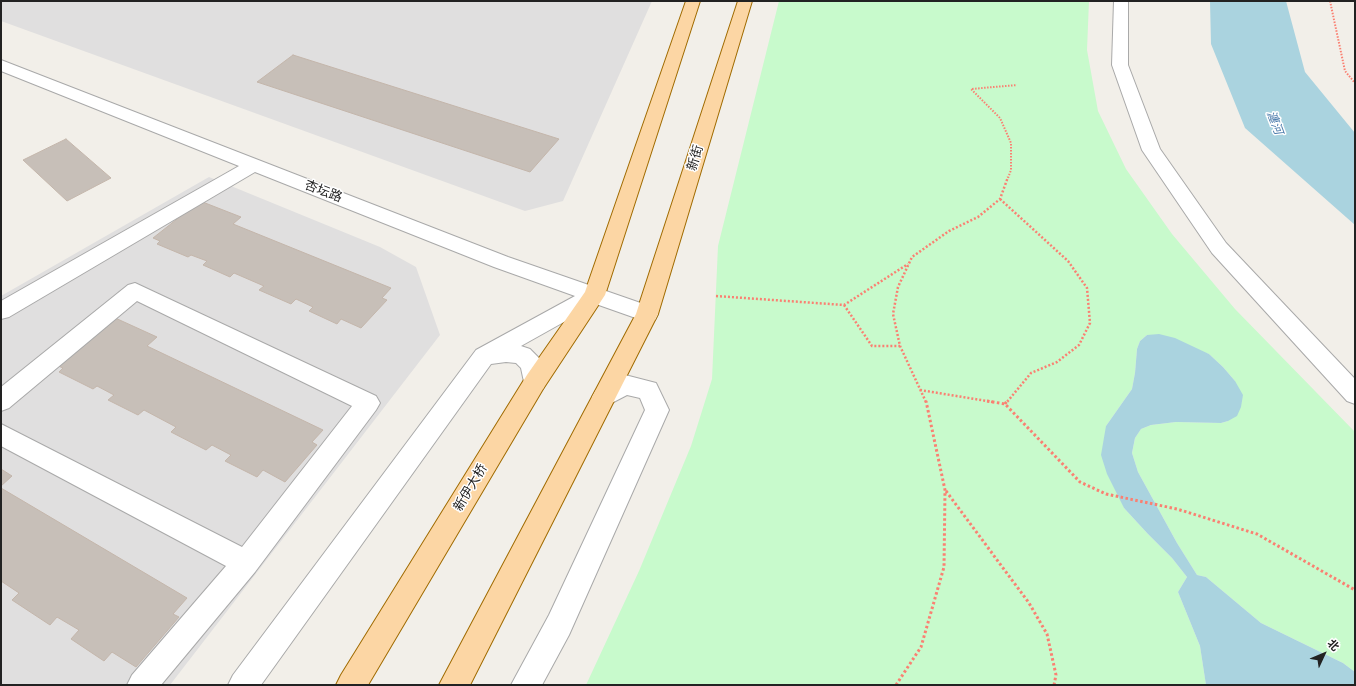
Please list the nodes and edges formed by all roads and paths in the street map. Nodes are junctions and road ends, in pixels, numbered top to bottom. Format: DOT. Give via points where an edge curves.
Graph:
graph roads {
  1 [pos="693,1"];
  2 [pos="745,1"];
  3 [pos="1121,1"];
  4 [pos="1330,1"];
  5 [pos="1,65"];
  6 [pos="1355,83"];
  7 [pos="1017,85"];
  8 [pos="254,165"];
  9 [pos="1000,199"];
  10 [pos="909,264"];
  11 [pos="595,295"];
  12 [pos="716,296"];
  13 [pos="844,305"];
  14 [pos="1,311"];
  15 [pos="646,314"];
  16 [pos="900,346"];
  17 [pos="484,356"];
  18 [pos="536,382"];
  19 [pos="920,390"];
  20 [pos="1355,394"];
  21 [pos="604,397"];
  22 [pos="1,401"];
  23 [pos="1005,404"];
  24 [pos="1,434"];
  25 [pos="945,490"];
  26 [pos="246,563"];
  27 [pos="1355,590"];
  28 [pos="142,685"];
  29 [pos="244,685"];
  30 [pos="351,685"];
  31 [pos="454,685"];
  32 [pos="526,685"];
  33 [pos="896,685"];
  34 [pos="1054,685"];
  1 -- 11 [label="main road"];
  2 -- 15 [label="main road, 新街"];
  3 -- 20 [label="street" via="1120,65 1151,150 1220,248"];
  4 -- 6 [label="path" via="1345,71"];
  5 -- 8 [label="street, 杏坛路"];
  7 -- 9 [label="path" via="971,89 1000,118 1011,143 1011,170"];
  8 -- 11 [label="street, 杏坛路" via="501,262"];
  8 -- 14 [label="street"];
  9 -- 10 [label="path" via="978,218 942,236 912,257"];
  9 -- 23 [label="path" via="1068,261 1087,288 1090,323 1079,345 1057,362 1031,373"];
  10 -- 13 [label="path"];
  10 -- 16 [label="path" via="898,287 893,314"];
  11 -- 15 [label="street, 杏坛路"];
  11 -- 17 [label="street"];
  11 -- 18 [label="main road, 新伊大桥"];
  12 -- 13 [label="path"];
  13 -- 16 [label="path" via="872,346"];
  15 -- 21 [label="main road"];
  16 -- 19 [label="path"];
  17 -- 18 [label="street" via="506,352 522,355 531,364"];
  17 -- 29 [label="street"];
  18 -- 30 [label="main road, 新伊大桥"];
  19 -- 23 [label="path"];
  19 -- 25 [label="path" via="927,404"];
  21 -- 31 [label="main road"];
  21 -- 32 [label="street" via="625,385 648,390 657,410 559,625"];
  22 -- 26 [label="street" via="135,292 368,403"];
  23 -- 27 [label="path" via="1080,482 1106,494 1177,509 1258,534"];
  24 -- 26 [label="street"];
  25 -- 33 [label="path" via="944,567 921,647"];
  25 -- 34 [label="path" via="1029,603 1047,634 1056,675"];
  26 -- 28 [label="street"];
}
